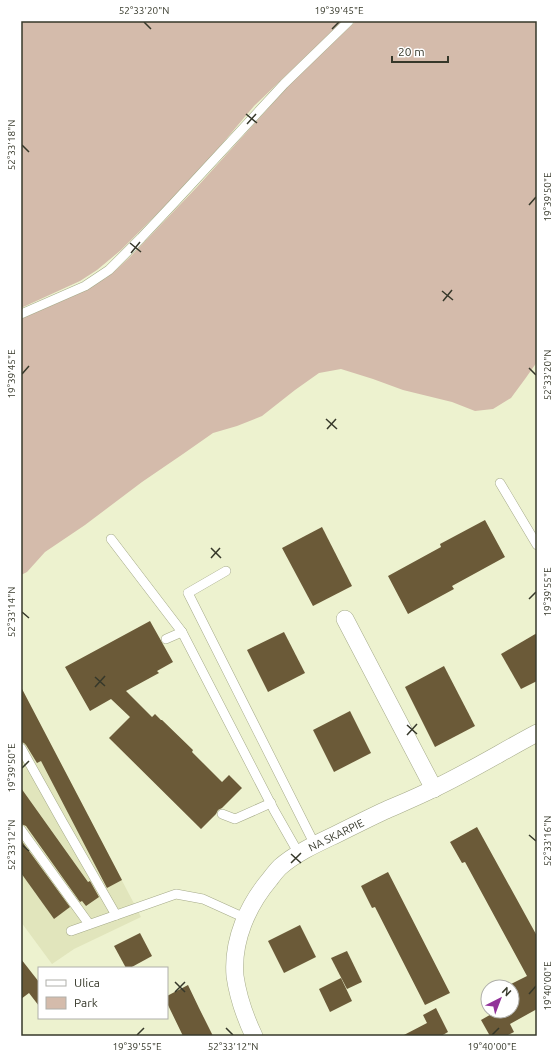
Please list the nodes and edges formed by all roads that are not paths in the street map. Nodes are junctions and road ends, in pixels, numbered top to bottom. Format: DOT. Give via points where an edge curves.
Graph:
graph roads {
  1 [pos="349,21"];
  2 [pos="21,314"];
  3 [pos="500,483"];
  4 [pos="111,539"];
  5 [pos="537,546"];
  6 [pos="226,572"];
  7 [pos="346,619"];
  8 [pos="182,632"];
  9 [pos="166,639"];
  10 [pos="537,732"];
  11 [pos="21,748"];
  12 [pos="434,789"];
  13 [pos="271,803"];
  14 [pos="222,814"];
  15 [pos="21,830"];
  16 [pos="316,845"];
  17 [pos="299,854"];
  18 [pos="116,915"];
  19 [pos="245,918"];
  20 [pos="89,924"];
  21 [pos="71,931"];
  22 [pos="254,1036"];
  1 -- 2 [label="lane" via="284,84 108,270 85,286"];
  3 -- 5 [label="lane"];
  4 -- 8 [label="lane"];
  6 -- 16 [label="lane" via="188,593"];
  7 -- 12 [label="street"];
  8 -- 9 [label="lane"];
  8 -- 13 [label="lane"];
  10 -- 12 [label="street, NA SKARPIE"];
  11 -- 18 [label="lane"];
  12 -- 16 [label="street, NA SKARPIE"];
  13 -- 14 [label="lane" via="235,819"];
  13 -- 17 [label="lane"];
  15 -- 20 [label="lane"];
  16 -- 17 [label="street, NA SKARPIE"];
  17 -- 19 [label="street, NA SKARPIE" via="280,867 253,901"];
  18 -- 19 [label="lane" via="176,894 203,899"];
  18 -- 20 [label="lane"];
  19 -- 22 [label="street, NA SKARPIE" via="238,938 235,975 246,1020"];
  20 -- 21 [label="lane"];
}
